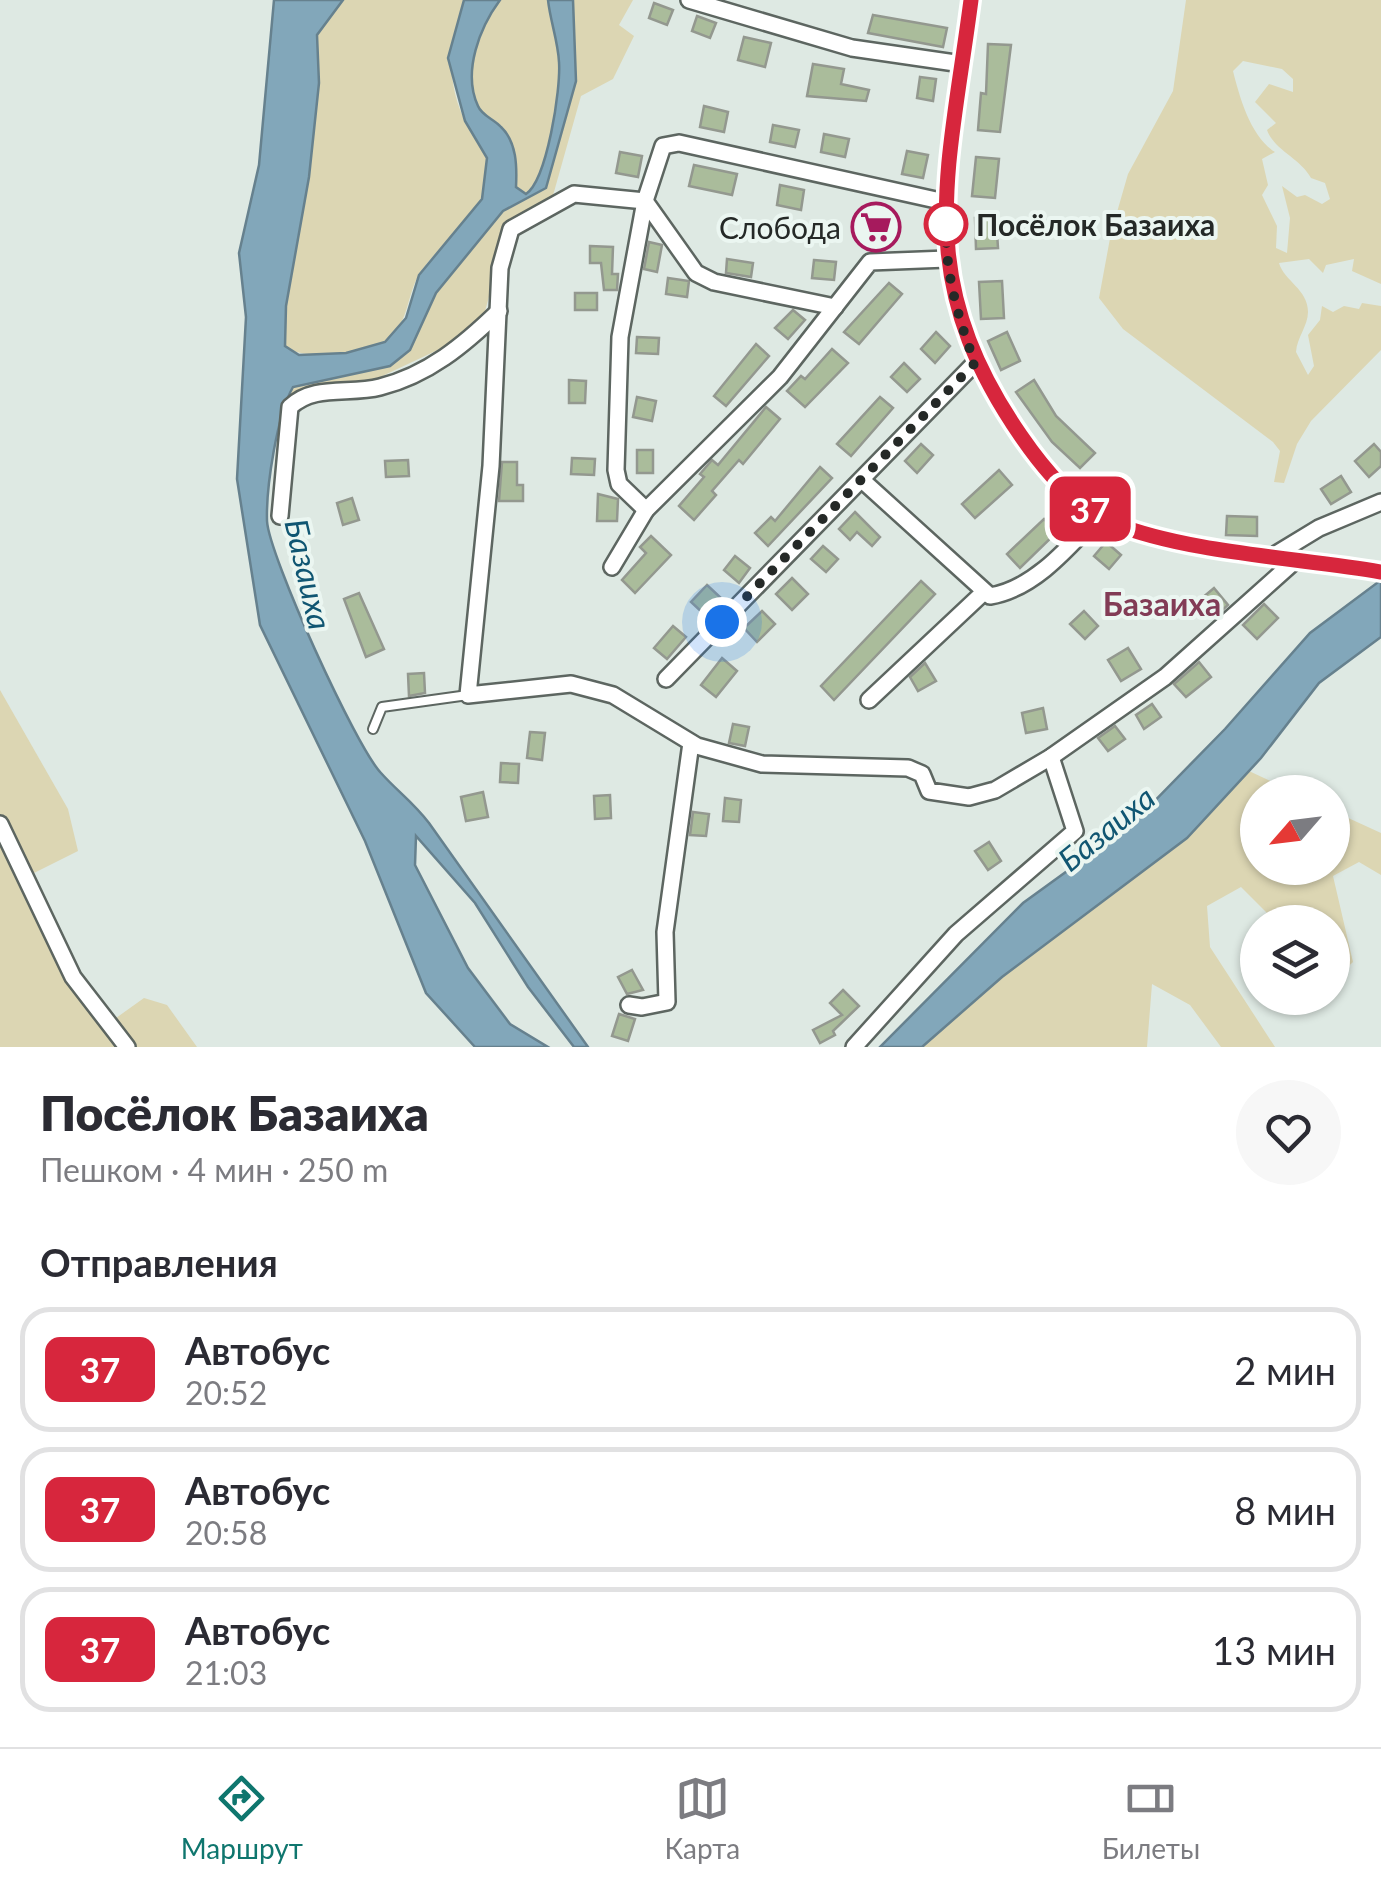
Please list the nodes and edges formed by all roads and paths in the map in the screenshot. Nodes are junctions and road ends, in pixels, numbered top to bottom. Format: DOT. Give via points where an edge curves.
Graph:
graph roads {
  1 [pos="689,0"];
  2 [pos="971,0"];
  3 [pos="962,64"];
  4 [pos="646,201"];
  5 [pos="945,202"];
  6 [pos="947,259"];
  7 [pos="834,307"];
  8 [pos="499,312"];
  9 [pos="975,363"];
  10 [pos="862,480"];
  11 [pos="1381,502"];
  12 [pos="646,510"];
  13 [pos="280,516"];
  14 [pos="1098,516"];
  15 [pos="1273,556"];
  16 [pos="1298,559"];
  17 [pos="612,567"];
  18 [pos="1381,572"];
  19 [pos="984,592"];
  20 [pos="666,678"];
  21 [pos="468,695"];
  22 [pos="869,700"];
  23 [pos="373,729"];
  24 [pos="691,743"];
  25 [pos="1052,757"];
  26 [pos="0,824"];
  27 [pos="628,1005"];
  28 [pos="127,1047"];
  29 [pos="854,1047"];
  1 -- 3 [label="street" via="852,48"];
  2 -- 3 [label="street"];
  3 -- 5 [label="street"];
  4 -- 5 [label="street" via="663,146 679,143"];
  4 -- 7 [label="street" via="696,273"];
  4 -- 8 [label="street" via="574,194 510,229"];
  4 -- 12 [label="street" via="620,337 616,470 619,484"];
  5 -- 6 [label="street"];
  6 -- 7 [label="street" via="870,262"];
  6 -- 9 [label="street"];
  7 -- 12 [label="street" via="780,376"];
  8 -- 13 [label="street" via="464,346 414,377 376,388 304,394 290,407"];
  8 -- 21 [label="street"];
  9 -- 10 [label="street"];
  9 -- 14 [label="street" via="1029,448"];
  10 -- 19 [label="street"];
  10 -- 20 [label="street"];
  11 -- 15 [label="street"];
  12 -- 17 [label="street"];
  14 -- 15 [label="street" via="1132,530"];
  14 -- 19 [label="street" via="1056,560 1007,593"];
  15 -- 16 [label="street"];
  16 -- 18 [label="street"];
  16 -- 25 [label="street" via="1166,678"];
  19 -- 22 [label="street"];
  21 -- 23 [label="lane" via="382,707"];
  21 -- 24 [label="street" via="571,684 613,694"];
  24 -- 25 [label="street" via="762,764 908,768 922,774 928,791 968,797 995,790"];
  24 -- 27 [label="street" via="665,932 667,1002"];
  25 -- 29 [label="street" via="1075,831 956,934"];
  26 -- 28 [label="street" via="73,977"];
}
